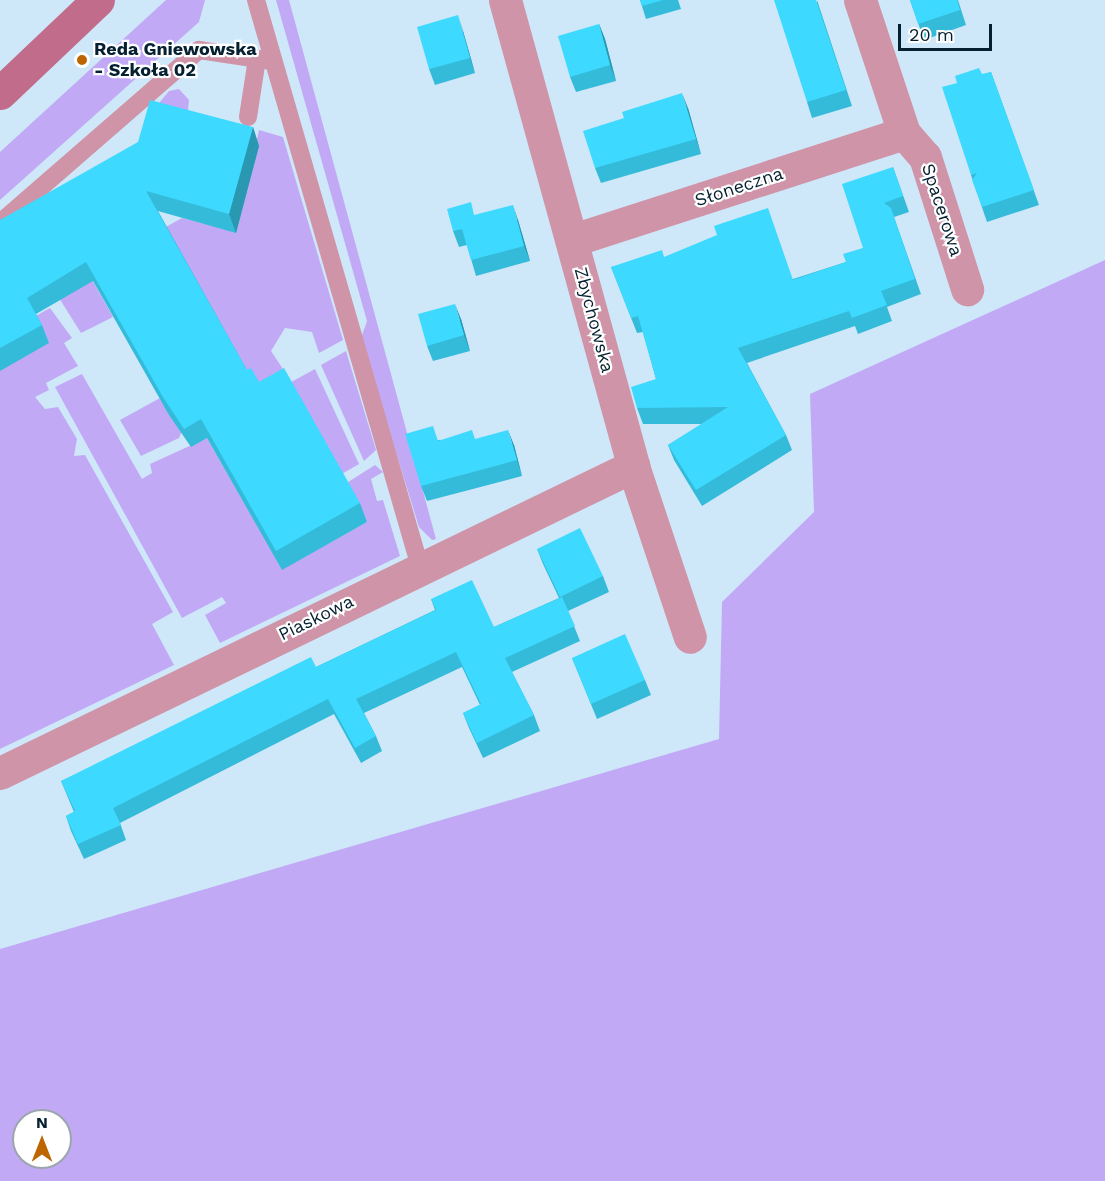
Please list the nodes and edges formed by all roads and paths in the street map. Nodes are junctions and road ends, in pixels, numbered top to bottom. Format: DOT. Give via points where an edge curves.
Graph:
graph roads {
  1 [pos="98,0"];
  2 [pos="256,0"];
  3 [pos="505,0"];
  4 [pos="861,0"];
  5 [pos="265,60"];
  6 [pos="0,93"];
  7 [pos="248,117"];
  8 [pos="904,133"];
  9 [pos="0,223"];
  10 [pos="573,240"];
  11 [pos="967,289"];
  12 [pos="633,466"];
  13 [pos="420,567"];
  14 [pos="690,637"];
  15 [pos="0,773"];
  1 -- 6 [label="street"];
  2 -- 5 [label="lane"];
  3 -- 10 [label="street, Zbychowska"];
  4 -- 8 [label="street, Spacerowa"];
  5 -- 7 [label="lane"];
  5 -- 9 [label="lane" via="199,50"];
  5 -- 13 [label="lane"];
  8 -- 10 [label="street, Słoneczna"];
  8 -- 11 [label="street, Spacerowa" via="925,157"];
  10 -- 12 [label="street, Zbychowska"];
  12 -- 13 [label="street, Piaskowa"];
  12 -- 14 [label="street, Zbychowska"];
  13 -- 15 [label="street, Piaskowa"];
}
